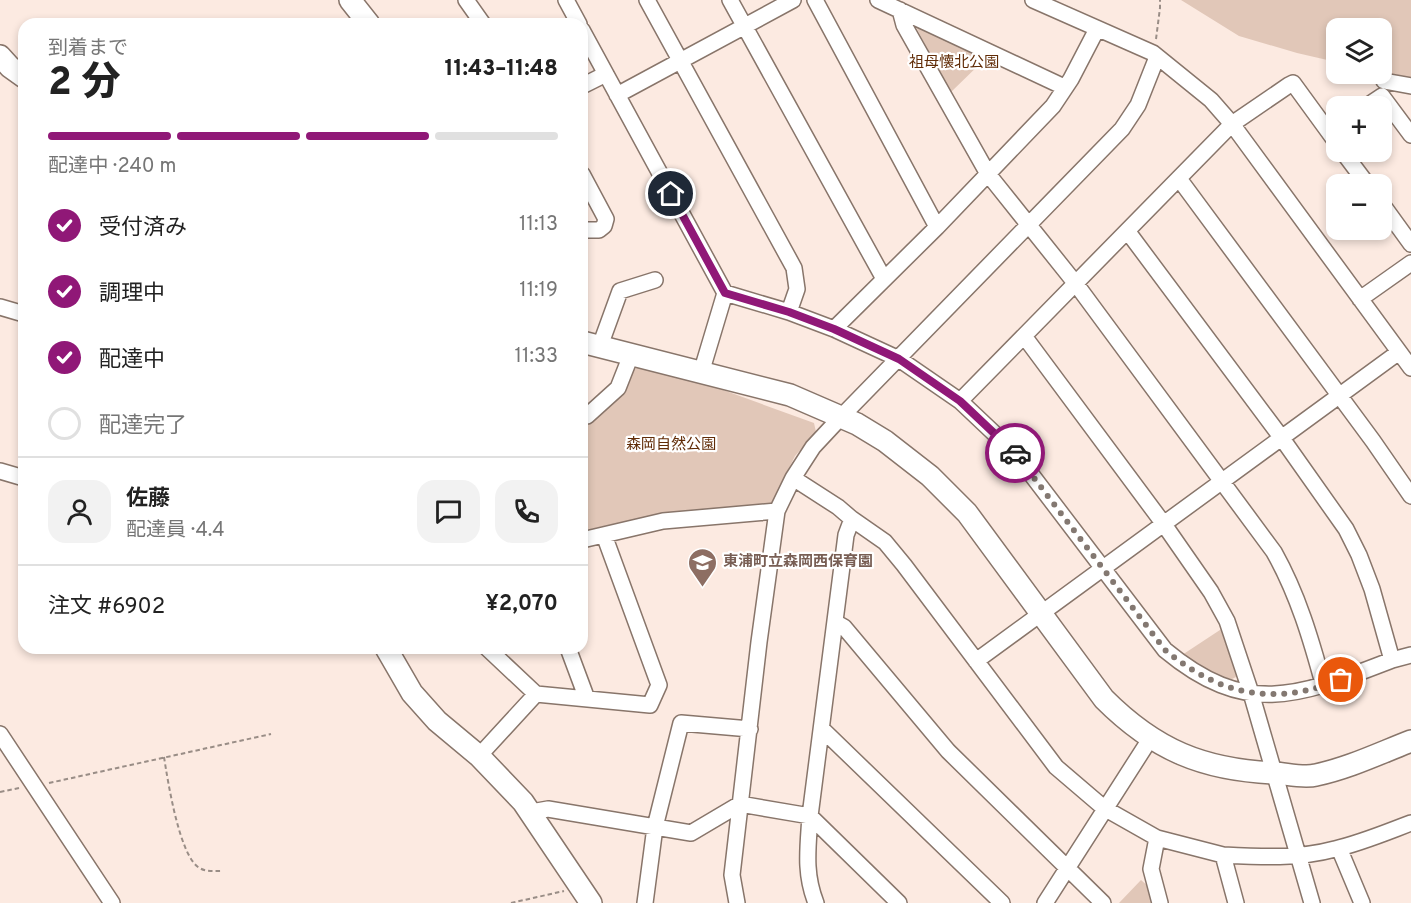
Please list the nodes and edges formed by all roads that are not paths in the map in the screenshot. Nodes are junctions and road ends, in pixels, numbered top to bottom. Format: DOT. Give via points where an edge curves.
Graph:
graph roads {
  1 [pos="350,0"];
  2 [pos="466,0"];
  3 [pos="566,0"];
  4 [pos="647,0"];
  5 [pos="730,0"];
  6 [pos="793,0"];
  7 [pos="814,0"];
  8 [pos="878,0"];
  9 [pos="1033,0"];
  10 [pos="900,10"];
  11 [pos="364,18"];
  12 [pos="479,18"];
  13 [pos="576,18"];
  14 [pos="744,27"];
  15 [pos="1097,29"];
  16 [pos="588,41"];
  17 [pos="1155,55"];
  18 [pos="1,58"];
  19 [pos="680,61"];
  20 [pos="18,72"];
  21 [pos="606,74"];
  22 [pos="1392,82"];
  23 [pos="588,83"];
  24 [pos="1411,86"];
  25 [pos="1064,87"];
  26 [pos="617,96"];
  27 [pos="1392,109"];
  28 [pos="1232,124"];
  29 [pos="1326,124"];
  30 [pos="1411,135"];
  31 [pos="987,174"];
  32 [pos="1180,180"];
  33 [pos="588,185"];
  34 [pos="1392,218"];
  35 [pos="1029,225"];
  36 [pos="937,227"];
  37 [pos="588,230"];
  38 [pos="1128,232"];
  39 [pos="1411,244"];
  40 [pos="1411,263"];
  41 [pos="884,279"];
  42 [pos="655,280"];
  43 [pos="1076,284"];
  44 [pos="725,293"];
  45 [pos="1360,299"];
  46 [pos="0,307"];
  47 [pos="18,312"];
  48 [pos="789,312"];
  49 [pos="834,329"];
  50 [pos="1024,336"];
  51 [pos="591,344"];
  52 [pos="1399,352"];
  53 [pos="631,355"];
  54 [pos="899,359"];
  55 [pos="1411,368"];
  56 [pos="701,373"];
  57 [pos="1339,395"];
  58 [pos="960,401"];
  59 [pos="588,415"];
  60 [pos="841,417"];
  61 [pos="1281,437"];
  62 [pos="0,471"];
  63 [pos="18,476"];
  64 [pos="793,478"];
  65 [pos="1222,480"];
  66 [pos="1411,496"];
  67 [pos="777,511"];
  68 [pos="852,519"];
  69 [pos="1163,523"];
  70 [pos="604,535"];
  71 [pos="588,539"];
  72 [pos="1102,568"];
  73 [pos="1040,613"];
  74 [pos="835,622"];
  75 [pos="389,654"];
  76 [pos="494,654"];
  77 [pos="570,654"];
  78 [pos="1411,655"];
  79 [pos="1392,660"];
  80 [pos="976,661"];
  81 [pos="1324,687"];
  82 [pos="1251,693"];
  83 [pos="536,694"];
  84 [pos="587,699"];
  85 [pos="750,729"];
  86 [pos="822,729"];
  87 [pos="0,734"];
  88 [pos="1150,739"];
  89 [pos="1411,741"];
  90 [pos="479,756"];
  91 [pos="1274,773"];
  92 [pos="740,804"];
  93 [pos="1104,808"];
  94 [pos="531,812"];
  95 [pos="810,816"];
  96 [pos="1410,826"];
  97 [pos="655,827"];
  98 [pos="1157,838"];
  99 [pos="1339,848"];
  100 [pos="1223,855"];
  101 [pos="1298,855"];
  102 [pos="1068,867"];
  103 [pos="586,895"];
  104 [pos="112,903"];
  105 [pos="645,903"];
  106 [pos="737,903"];
  107 [pos="816,903"];
  108 [pos="899,903"];
  109 [pos="1002,903"];
  110 [pos="1045,903"];
  111 [pos="1104,903"];
  112 [pos="1160,903"];
  113 [pos="1236,903"];
  114 [pos="1312,903"];
  115 [pos="1362,903"];
  1 -- 11 [label="street"];
  2 -- 12 [label="street"];
  3 -- 13 [label="street"];
  4 -- 19 [label="street"];
  5 -- 14 [label="street"];
  6 -- 14 [label="street"];
  7 -- 36 [label="street"];
  8 -- 10 [label="street"];
  9 -- 15 [label="street"];
  10 -- 25 [label="street"];
  10 -- 31 [label="street" via="904,24"];
  14 -- 19 [label="street"];
  14 -- 41 [label="street"];
  15 -- 17 [label="street"];
  15 -- 25 [label="street"];
  16 -- 21 [label="street"];
  17 -- 28 [label="street" via="1211,100"];
  17 -- 35 [label="street" via="1138,105 1122,129"];
  18 -- 20 [label="street"];
  19 -- 26 [label="street"];
  19 -- 48 [label="street" via="794,268 797,290"];
  21 -- 23 [label="street"];
  21 -- 26 [label="street"];
  22 -- 24 [label="street"];
  25 -- 31 [label="street" via="1053,106"];
  26 -- 44 [label="street"];
  27 -- 30 [label="street"];
  28 -- 29 [label="street" via="1293,83"];
  28 -- 32 [label="street"];
  28 -- 45 [label="street"];
  31 -- 35 [label="street"];
  31 -- 36 [label="street"];
  32 -- 38 [label="street"];
  32 -- 57 [label="street"];
  33 -- 37 [label="street" via="606,219 599,230"];
  34 -- 39 [label="street"];
  35 -- 43 [label="street"];
  35 -- 54 [label="street"];
  36 -- 41 [label="street"];
  38 -- 43 [label="street"];
  38 -- 61 [label="street"];
  40 -- 45 [label="street"];
  41 -- 49 [label="street"];
  42 -- 51 [label="street" via="620,291"];
  43 -- 50 [label="street"];
  43 -- 65 [label="street"];
  44 -- 48 [label="street"];
  44 -- 56 [label="street"];
  45 -- 52 [label="street"];
  46 -- 47 [label="street"];
  48 -- 49 [label="street"];
  49 -- 54 [label="street"];
  50 -- 58 [label="street"];
  50 -- 69 [label="street"];
  51 -- 53 [label="street"];
  52 -- 55 [label="street"];
  52 -- 57 [label="street"];
  53 -- 56 [label="street"];
  53 -- 59 [label="street" via="618,388"];
  54 -- 58 [label="street"];
  54 -- 60 [label="street"];
  56 -- 60 [label="street" via="790,395"];
  57 -- 61 [label="street"];
  57 -- 66 [label="street"];
  58 -- 72 [label="street" via="1015,453"];
  60 -- 64 [label="street" via="813,447"];
  60 -- 73 [label="street" via="885,441 930,476 967,513"];
  61 -- 65 [label="street"];
  61 -- 79 [label="street" via="1346,529 1359,555"];
  62 -- 63 [label="street"];
  64 -- 67 [label="street"];
  64 -- 68 [label="street"];
  65 -- 69 [label="street"];
  65 -- 81 [label="street" via="1290,580"];
  67 -- 70 [label="street" via="663,521"];
  67 -- 85 [label="street"];
  68 -- 74 [label="street" via="846,535"];
  68 -- 80 [label="street" via="885,542"];
  69 -- 72 [label="street"];
  69 -- 82 [label="street" via="1227,621"];
  70 -- 71 [label="street"];
  70 -- 84 [label="street" via="659,685 650,705"];
  72 -- 73 [label="street"];
  72 -- 82 [label="street" via="1165,650 1205,678"];
  73 -- 80 [label="street"];
  73 -- 88 [label="street" via="1104,699"];
  74 -- 86 [label="street"];
  74 -- 102 [label="street" via="844,627 948,751"];
  75 -- 90 [label="street" via="412,693"];
  76 -- 83 [label="street"];
  77 -- 84 [label="street"];
  78 -- 79 [label="street"];
  79 -- 81 [label="street"];
  80 -- 93 [label="street" via="1056,767"];
  81 -- 82 [label="street" via="1287,694"];
  82 -- 91 [label="street"];
  83 -- 84 [label="street"];
  83 -- 90 [label="street"];
  85 -- 92 [label="street"];
  85 -- 97 [label="street" via="681,723"];
  86 -- 95 [label="street"];
  86 -- 109 [label="street"];
  87 -- 104 [label="street"];
  88 -- 91 [label="street" via="1222,768"];
  88 -- 93 [label="street"];
  89 -- 91 [label="street" via="1314,776"];
  90 -- 94 [label="street"];
  91 -- 101 [label="street"];
  92 -- 95 [label="street"];
  92 -- 97 [label="street" via="691,833"];
  92 -- 106 [label="street" via="732,874"];
  93 -- 98 [label="street"];
  93 -- 102 [label="street"];
  94 -- 97 [label="street" via="548,809"];
  94 -- 103 [label="street"];
  95 -- 107 [label="street" via="807,860 809,886"];
  95 -- 108 [label="street"];
  96 -- 99 [label="street"];
  97 -- 105 [label="street"];
  98 -- 100 [label="street"];
  98 -- 112 [label="street" via="1151,869"];
  99 -- 101 [label="street"];
  99 -- 115 [label="street"];
  100 -- 101 [label="street"];
  100 -- 113 [label="street"];
  101 -- 114 [label="street"];
  102 -- 110 [label="street"];
  102 -- 111 [label="street"];
}
